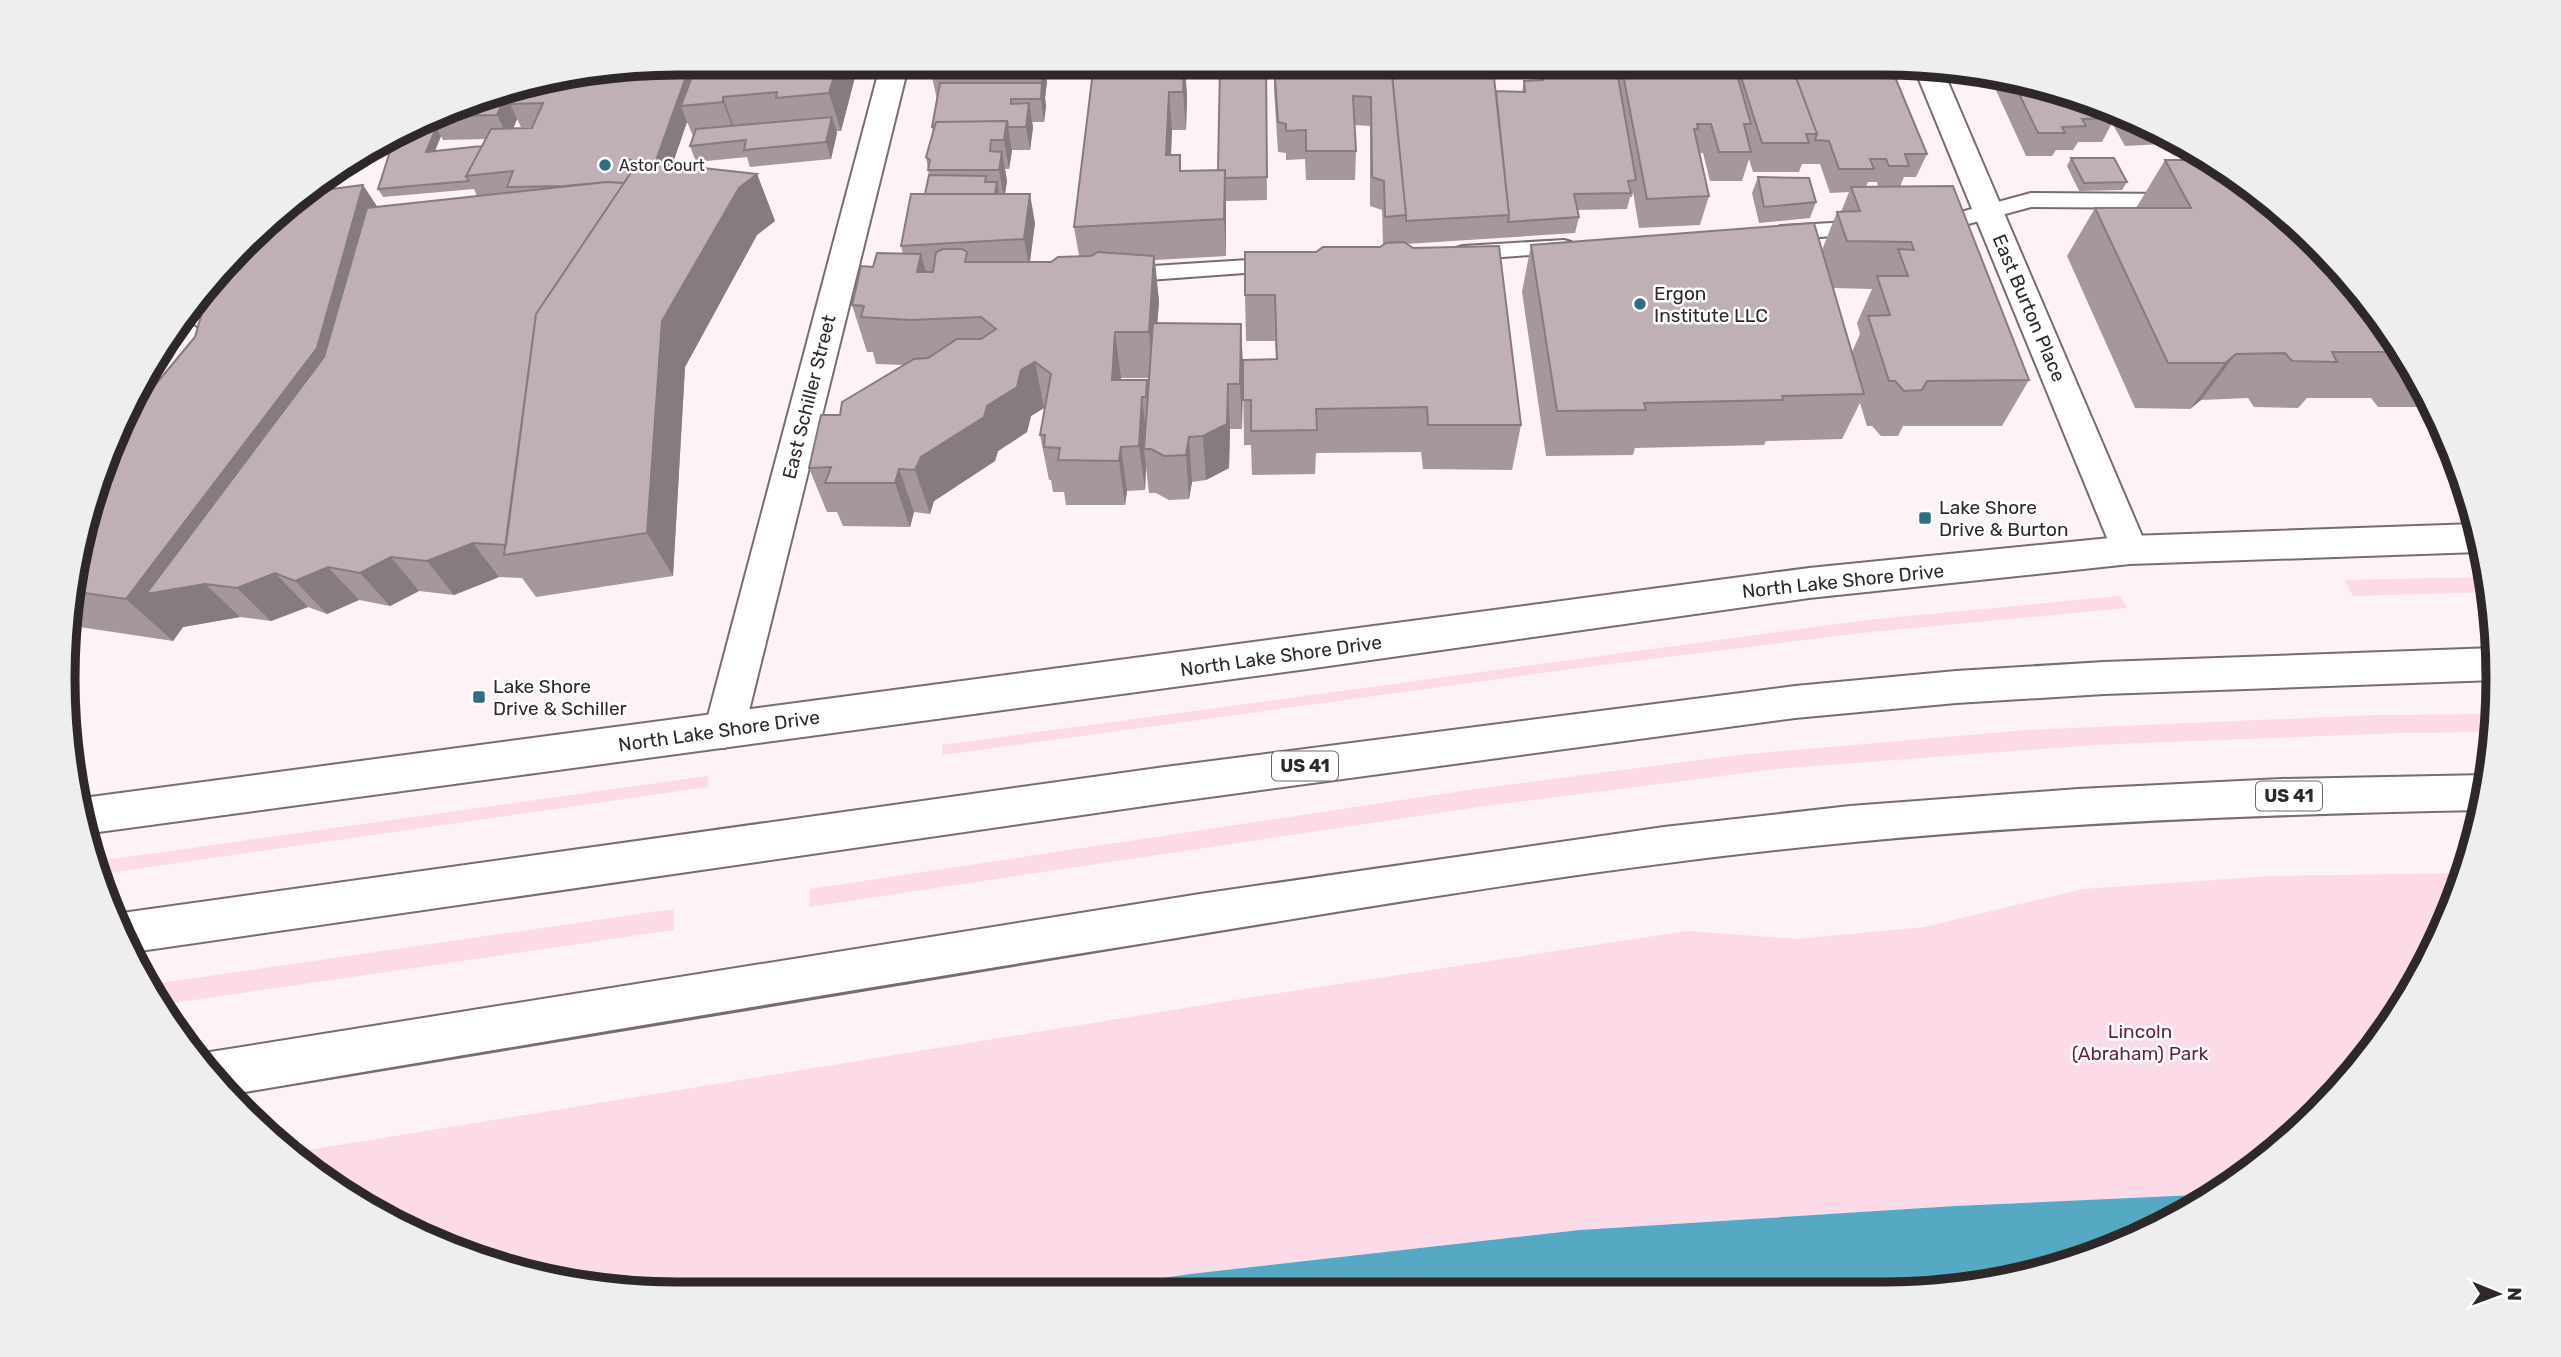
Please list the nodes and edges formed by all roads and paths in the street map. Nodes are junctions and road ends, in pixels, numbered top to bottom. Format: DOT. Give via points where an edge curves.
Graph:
graph roads {
  1 [pos="893,75"];
  2 [pos="1932,78"];
  3 [pos="2199,201"];
  4 [pos="1988,211"];
  5 [pos="1764,234"];
  6 [pos="1583,246"];
  7 [pos="1443,254"];
  8 [pos="1304,263"];
  9 [pos="1095,277"];
  10 [pos="198,313"];
  11 [pos="208,364"];
  12 [pos="2469,538"];
  13 [pos="2130,550"];
  14 [pos="2485,664"];
  15 [pos="724,731"];
  16 [pos="2475,792"];
  17 [pos="91,814"];
  18 [pos="131,932"];
  19 [pos="222,1073"];
  1 -- 15 [label="main road, East Schiller Street" via="848,293"];
  2 -- 4 [label="main road, East Burton Place"];
  3 -- 4 [label="lane" via="2031,200"];
  4 -- 5 [label="lane" via="1946,223"];
  4 -- 13 [label="main road, East Burton Place"];
  6 -- 7 [label="lane"];
  8 -- 9 [label="lane"];
  10 -- 11 [label="lane" via="212,327 214,353"];
  12 -- 13 [label="main road, North Lake Shore Drive"];
  13 -- 15 [label="main road, North Lake Shore Drive" via="1809,583"];
  14 -- 18 [label="main road, US 41" via="2091,678 1795,702 1166,785"];
  15 -- 17 [label="main road, North Lake Shore Drive"];
  16 -- 19 [label="main road, US 41" via="2129,804 1940,816 1746,836 1457,874"];
}
